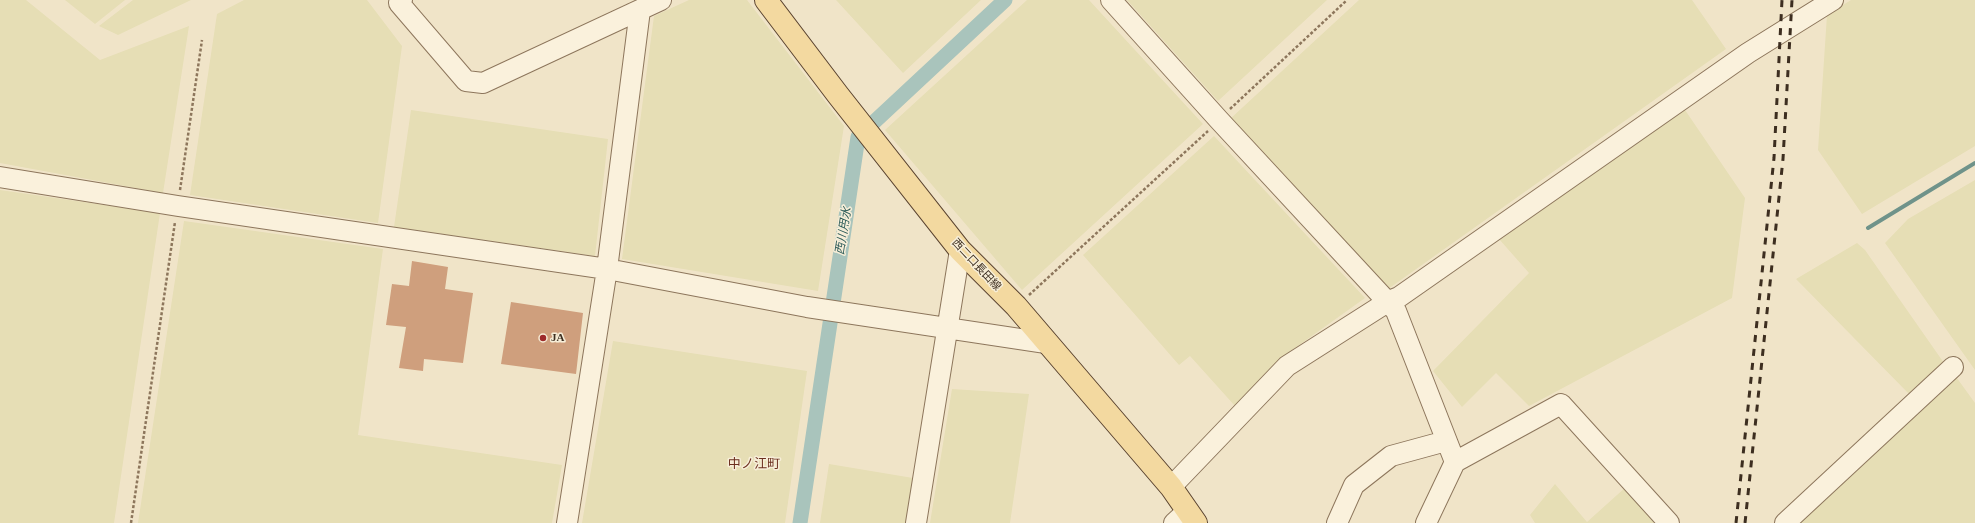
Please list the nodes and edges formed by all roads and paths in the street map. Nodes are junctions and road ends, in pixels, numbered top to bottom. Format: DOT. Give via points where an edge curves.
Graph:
graph roads {
  1 [pos="402,0"];
  2 [pos="661,0"];
  3 [pos="766,0"];
  4 [pos="1111,0"];
  5 [pos="1346,0"];
  6 [pos="1833,0"];
  7 [pos="640,10"];
  8 [pos="202,40"];
  9 [pos="1219,120"];
  10 [pos="0,177"];
  11 [pos="178,206"];
  12 [pos="960,250"];
  13 [pos="608,268"];
  14 [pos="1389,301"];
  15 [pos="1016,306"];
  16 [pos="947,328"];
  17 [pos="1046,343"];
  18 [pos="1953,367"];
  19 [pos="1446,441"];
  20 [pos="1455,462"];
  21 [pos="1171,487"];
  22 [pos="1185,519"];
  23 [pos="131,523"];
  24 [pos="567,523"];
  25 [pos="916,523"];
  26 [pos="1337,523"];
  27 [pos="1426,523"];
  28 [pos="1669,523"];
  29 [pos="1785,523"];
  1 -- 7 [label="street" via="399,3 466,81 483,83"];
  2 -- 7 [label="street"];
  3 -- 12 [label="main road, 西二口長田線"];
  4 -- 9 [label="street"];
  5 -- 9 [label="path"];
  6 -- 14 [label="street" via="1748,53 1399,297"];
  7 -- 13 [label="street"];
  8 -- 11 [label="path"];
  9 -- 14 [label="street"];
  9 -- 15 [label="path"];
  10 -- 11 [label="street"];
  11 -- 13 [label="street"];
  11 -- 23 [label="path"];
  12 -- 15 [label="main road, 西二口長田線"];
  12 -- 16 [label="street"];
  13 -- 16 [label="street" via="807,307"];
  13 -- 24 [label="street"];
  14 -- 19 [label="street" via="1396,311"];
  14 -- 21 [label="street" via="1287,366"];
  15 -- 17 [label="main road, 西二口長田線"];
  16 -- 17 [label="street"];
  16 -- 25 [label="street"];
  17 -- 21 [label="main road, 西二口長田線"];
  18 -- 29 [label="street"];
  19 -- 20 [label="street"];
  19 -- 26 [label="street" via="1391,456 1354,485"];
  20 -- 27 [label="street"];
  20 -- 28 [label="street" via="1561,404"];
  21 -- 22 [label="main road, 西二口長田線"];
}
